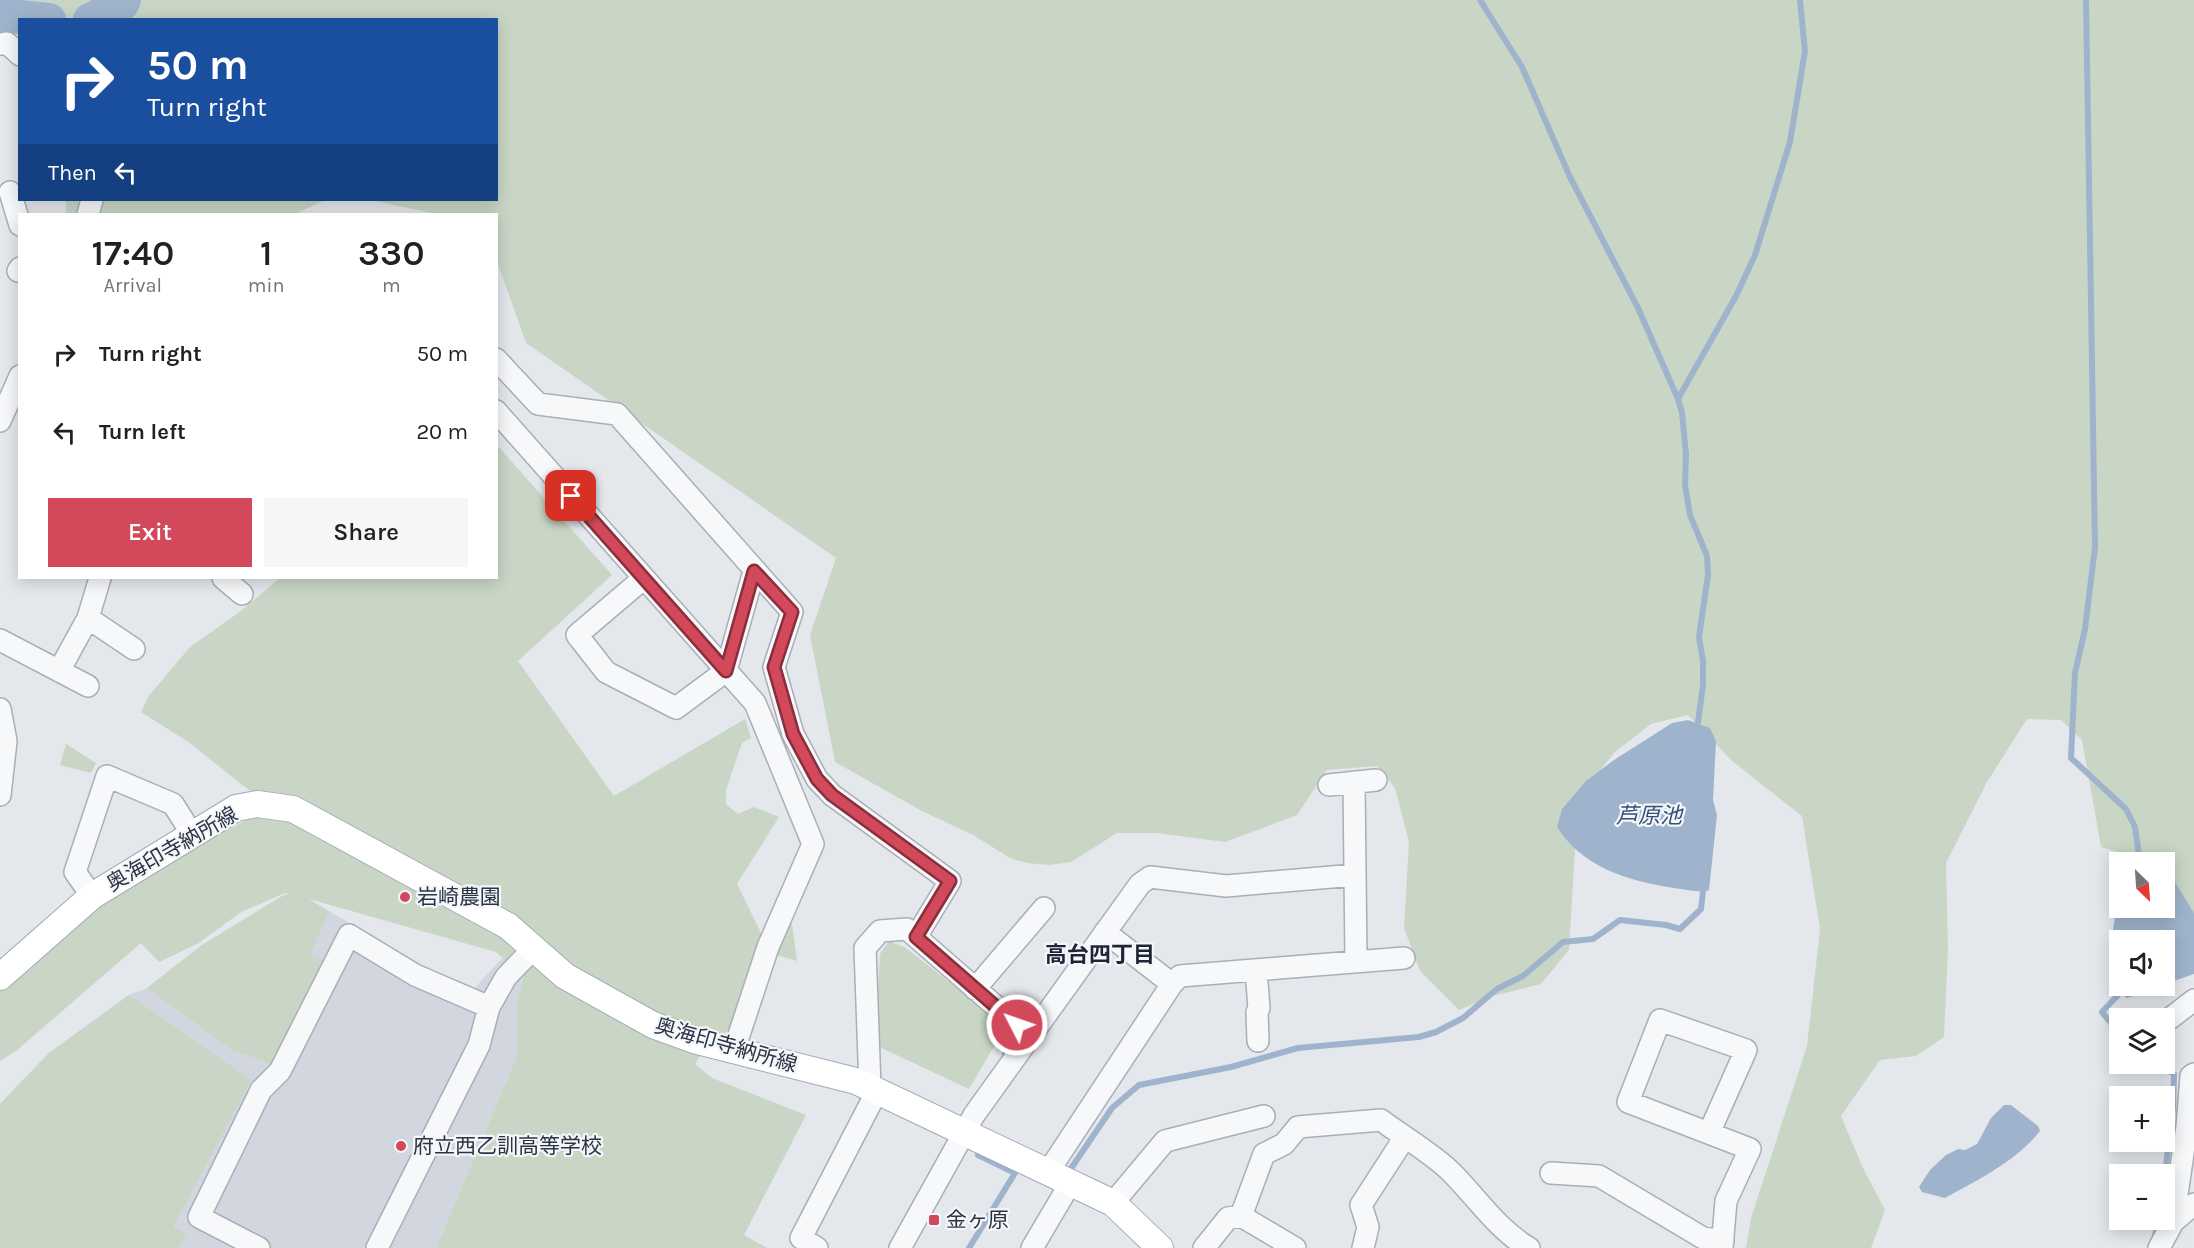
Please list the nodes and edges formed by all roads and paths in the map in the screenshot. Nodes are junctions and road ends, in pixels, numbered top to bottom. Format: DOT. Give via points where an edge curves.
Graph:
graph roads {
  1 [pos="0,44"];
  2 [pos="18,53"];
  3 [pos="10,189"];
  4 [pos="18,218"];
  5 [pos="498,361"];
  6 [pos="18,382"];
  7 [pos="9,411"];
  8 [pos="498,413"];
  9 [pos="754,571"];
  10 [pos="644,578"];
  11 [pos="100,579"];
  12 [pos="224,579"];
  13 [pos="242,594"];
  14 [pos="88,618"];
  15 [pos="0,640"];
  16 [pos="134,649"];
  17 [pos="59,671"];
  18 [pos="726,671"];
  19 [pos="88,686"];
  20 [pos="0,709"];
  21 [pos="1376,780"];
  22 [pos="1354,782"];
  23 [pos="1329,785"];
  24 [pos="0,790"];
  25 [pos="192,834"];
  26 [pos="1355,875"];
  27 [pos="92,896"];
  28 [pos="1044,908"];
  29 [pos="1105,932"];
  30 [pos="916,937"];
  31 [pos="534,948"];
  32 [pos="1404,958"];
  33 [pos="1356,962"];
  34 [pos="1256,970"];
  35 [pos="0,977"];
  36 [pos="1172,984"];
  37 [pos="975,988"];
  38 [pos="2194,1000"];
  39 [pos="489,1007"];
  40 [pos="2175,1015"];
  41 [pos="1030,1037"];
  42 [pos="1258,1041"];
  43 [pos="734,1050"];
  44 [pos="2194,1074"];
  45 [pos="874,1089"];
  46 [pos="1264,1116"];
  47 [pos="966,1132"];
  48 [pos="1709,1133"];
  49 [pos="1405,1137"];
  50 [pos="1551,1173"];
  51 [pos="1059,1177"];
  52 [pos="1113,1203"];
  53 [pos="2194,1204"];
  54 [pos="2175,1208"];
  55 [pos="1241,1216"];
  56 [pos="2175,1220"];
  57 [pos="2169,1230"];
  58 [pos="1723,1245"];
  59 [pos="259,1248"];
  60 [pos="377,1248"];
  61 [pos="817,1248"];
  62 [pos="900,1248"];
  63 [pos="1032,1248"];
  64 [pos="1160,1248"];
  65 [pos="1204,1248"];
  66 [pos="1294,1248"];
  67 [pos="1363,1248"];
  68 [pos="1529,1248"];
  69 [pos="2159,1248"];
  1 -- 2 [label="street" via="7,43"];
  3 -- 4 [label="street"];
  5 -- 9 [label="street" via="538,404 617,414"];
  6 -- 7 [label="street"];
  8 -- 10 [label="street"];
  9 -- 18 [label="street"];
  9 -- 30 [label="street" via="792,612 774,667 793,734 817,779 832,795 950,881"];
  10 -- 18 [label="street"];
  10 -- 18 [label="street" via="577,635 606,672 676,708"];
  11 -- 14 [label="street"];
  12 -- 13 [label="street"];
  14 -- 16 [label="street"];
  14 -- 17 [label="street"];
  15 -- 17 [label="street"];
  17 -- 19 [label="street"];
  18 -- 43 [label="street" via="755,704 813,844 768,947"];
  20 -- 24 [label="street" via="6,741"];
  21 -- 22 [label="street"];
  22 -- 23 [label="street"];
  22 -- 26 [label="street"];
  25 -- 27 [label="main road, 奥海印寺納所線"];
  25 -- 27 [label="street" via="173,804 106,776 75,873"];
  25 -- 31 [label="main road, 奥海印寺納所線" via="236,808 257,804 293,809 508,926"];
  26 -- 29 [label="street" via="1226,886 1150,877 1140,884"];
  26 -- 33 [label="street"];
  27 -- 35 [label="main road, 奥海印寺納所線"];
  28 -- 37 [label="street"];
  29 -- 36 [label="street"];
  29 -- 41 [label="street"];
  30 -- 37 [label="street"];
  30 -- 45 [label="street" via="907,929 880,931 865,948"];
  31 -- 39 [label="street" via="506,977"];
  31 -- 43 [label="main road, 奥海印寺納所線" via="565,976 652,1025"];
  32 -- 33 [label="street"];
  33 -- 34 [label="street"];
  34 -- 36 [label="street" via="1180,976"];
  34 -- 42 [label="street"];
  36 -- 51 [label="street"];
  37 -- 41 [label="street"];
  38 -- 40 [label="street"];
  39 -- 59 [label="street" via="415,975 349,935 279,1071 261,1090 199,1217"];
  39 -- 60 [label="street" via="479,1045"];
  41 -- 47 [label="street"];
  43 -- 45 [label="main road, 奥海印寺納所線"];
  44 -- 54 [label="street"];
  45 -- 47 [label="main road, 奥海印寺納所線"];
  45 -- 61 [label="street" via="801,1238"];
  46 -- 52 [label="street" via="1165,1141"];
  47 -- 51 [label="main road, 奥海印寺納所線"];
  47 -- 62 [label="street"];
  48 -- 48 [label="street" via="1628,1102 1660,1020 1746,1050"];
  48 -- 58 [label="street" via="1750,1149 1726,1200"];
  49 -- 55 [label="street" via="1381,1120 1298,1127 1284,1144 1264,1154"];
  49 -- 67 [label="street" via="1361,1205 1368,1227"];
  49 -- 68 [label="street" via="1450,1171"];
  50 -- 58 [label="street" via="1599,1176 1703,1238"];
  51 -- 52 [label="main road, 奥海印寺納所線"];
  51 -- 63 [label="street"];
  52 -- 64 [label="main road, 奥海印寺納所線"];
  53 -- 56 [label="street"];
  55 -- 65 [label="street" via="1228,1218"];
  55 -- 66 [label="street"];
  57 -- 69 [label="street"];
}
